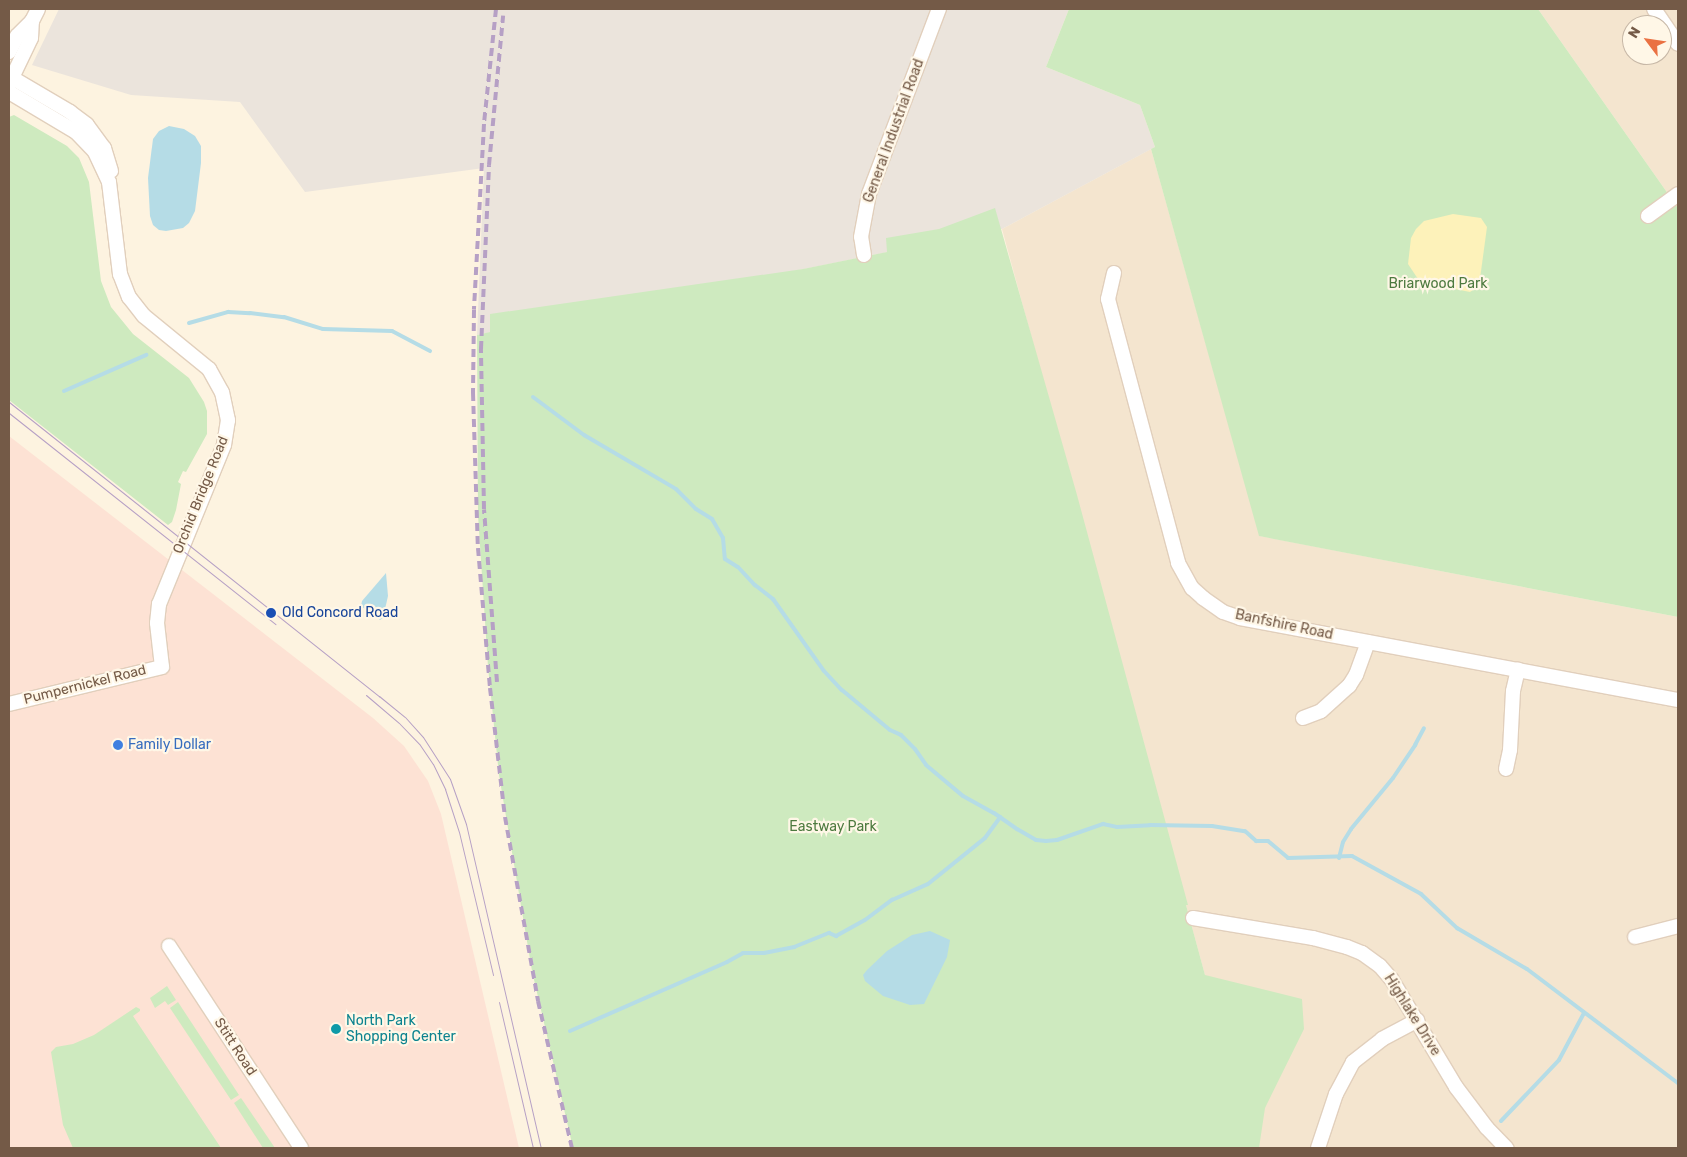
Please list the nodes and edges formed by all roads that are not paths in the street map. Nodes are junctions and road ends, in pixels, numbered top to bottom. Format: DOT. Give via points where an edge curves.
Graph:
graph roads {
  1 [pos="939,9"];
  2 [pos="1654,9"];
  3 [pos="35,15"];
  4 [pos="1678,44"];
  5 [pos="9,52"];
  6 [pos="10,79"];
  7 [pos="9,92"];
  8 [pos="109,182"];
  9 [pos="1678,194"];
  10 [pos="1648,216"];
  11 [pos="864,255"];
  12 [pos="1114,272"];
  13 [pos="1368,642"];
  14 [pos="162,667"];
  15 [pos="1518,670"];
  16 [pos="1678,700"];
  17 [pos="9,704"];
  18 [pos="1303,718"];
  19 [pos="1506,769"];
  20 [pos="1194,918"];
  21 [pos="1678,926"];
  22 [pos="1635,937"];
  23 [pos="169,946"];
  24 [pos="1417,1020"];
  25 [pos="301,1148"];
  26 [pos="1318,1148"];
  27 [pos="1506,1148"];
  1 -- 11 [label="street, General Industrial Road" via="866,202 862,237"];
  2 -- 4 [label="street"];
  3 -- 5 [label="street" via="17,36"];
  3 -- 6 [label="street" via="30,38"];
  6 -- 8 [label="street, Orchid Bridge Road" via="70,112 90,127 108,158 111,169"];
  7 -- 8 [label="street, Orchid Bridge Road" via="81,136 95,152"];
  8 -- 14 [label="street, Orchid Bridge Road" via="120,271 129,297 144,316 206,367 222,392 227,414 225,441 159,604 157,623"];
  9 -- 10 [label="street"];
  12 -- 13 [label="street, Banfshire Road" via="1108,299 1178,563 1192,588 1214,606 1240,618"];
  13 -- 15 [label="street, Banfshire Road"];
  13 -- 18 [label="street" via="1349,686 1321,710"];
  14 -- 17 [label="street, Pumpernickel Road"];
  15 -- 16 [label="street, Banfshire Road"];
  15 -- 19 [label="street"];
  20 -- 24 [label="street, Highlake Drive" via="1313,938 1362,953 1392,980"];
  21 -- 22 [label="street"];
  23 -- 25 [label="street, Stitt Road"];
  24 -- 26 [label="street" via="1382,1039 1353,1062 1336,1094"];
  24 -- 27 [label="street, Highlake Drive" via="1456,1086"];
}
